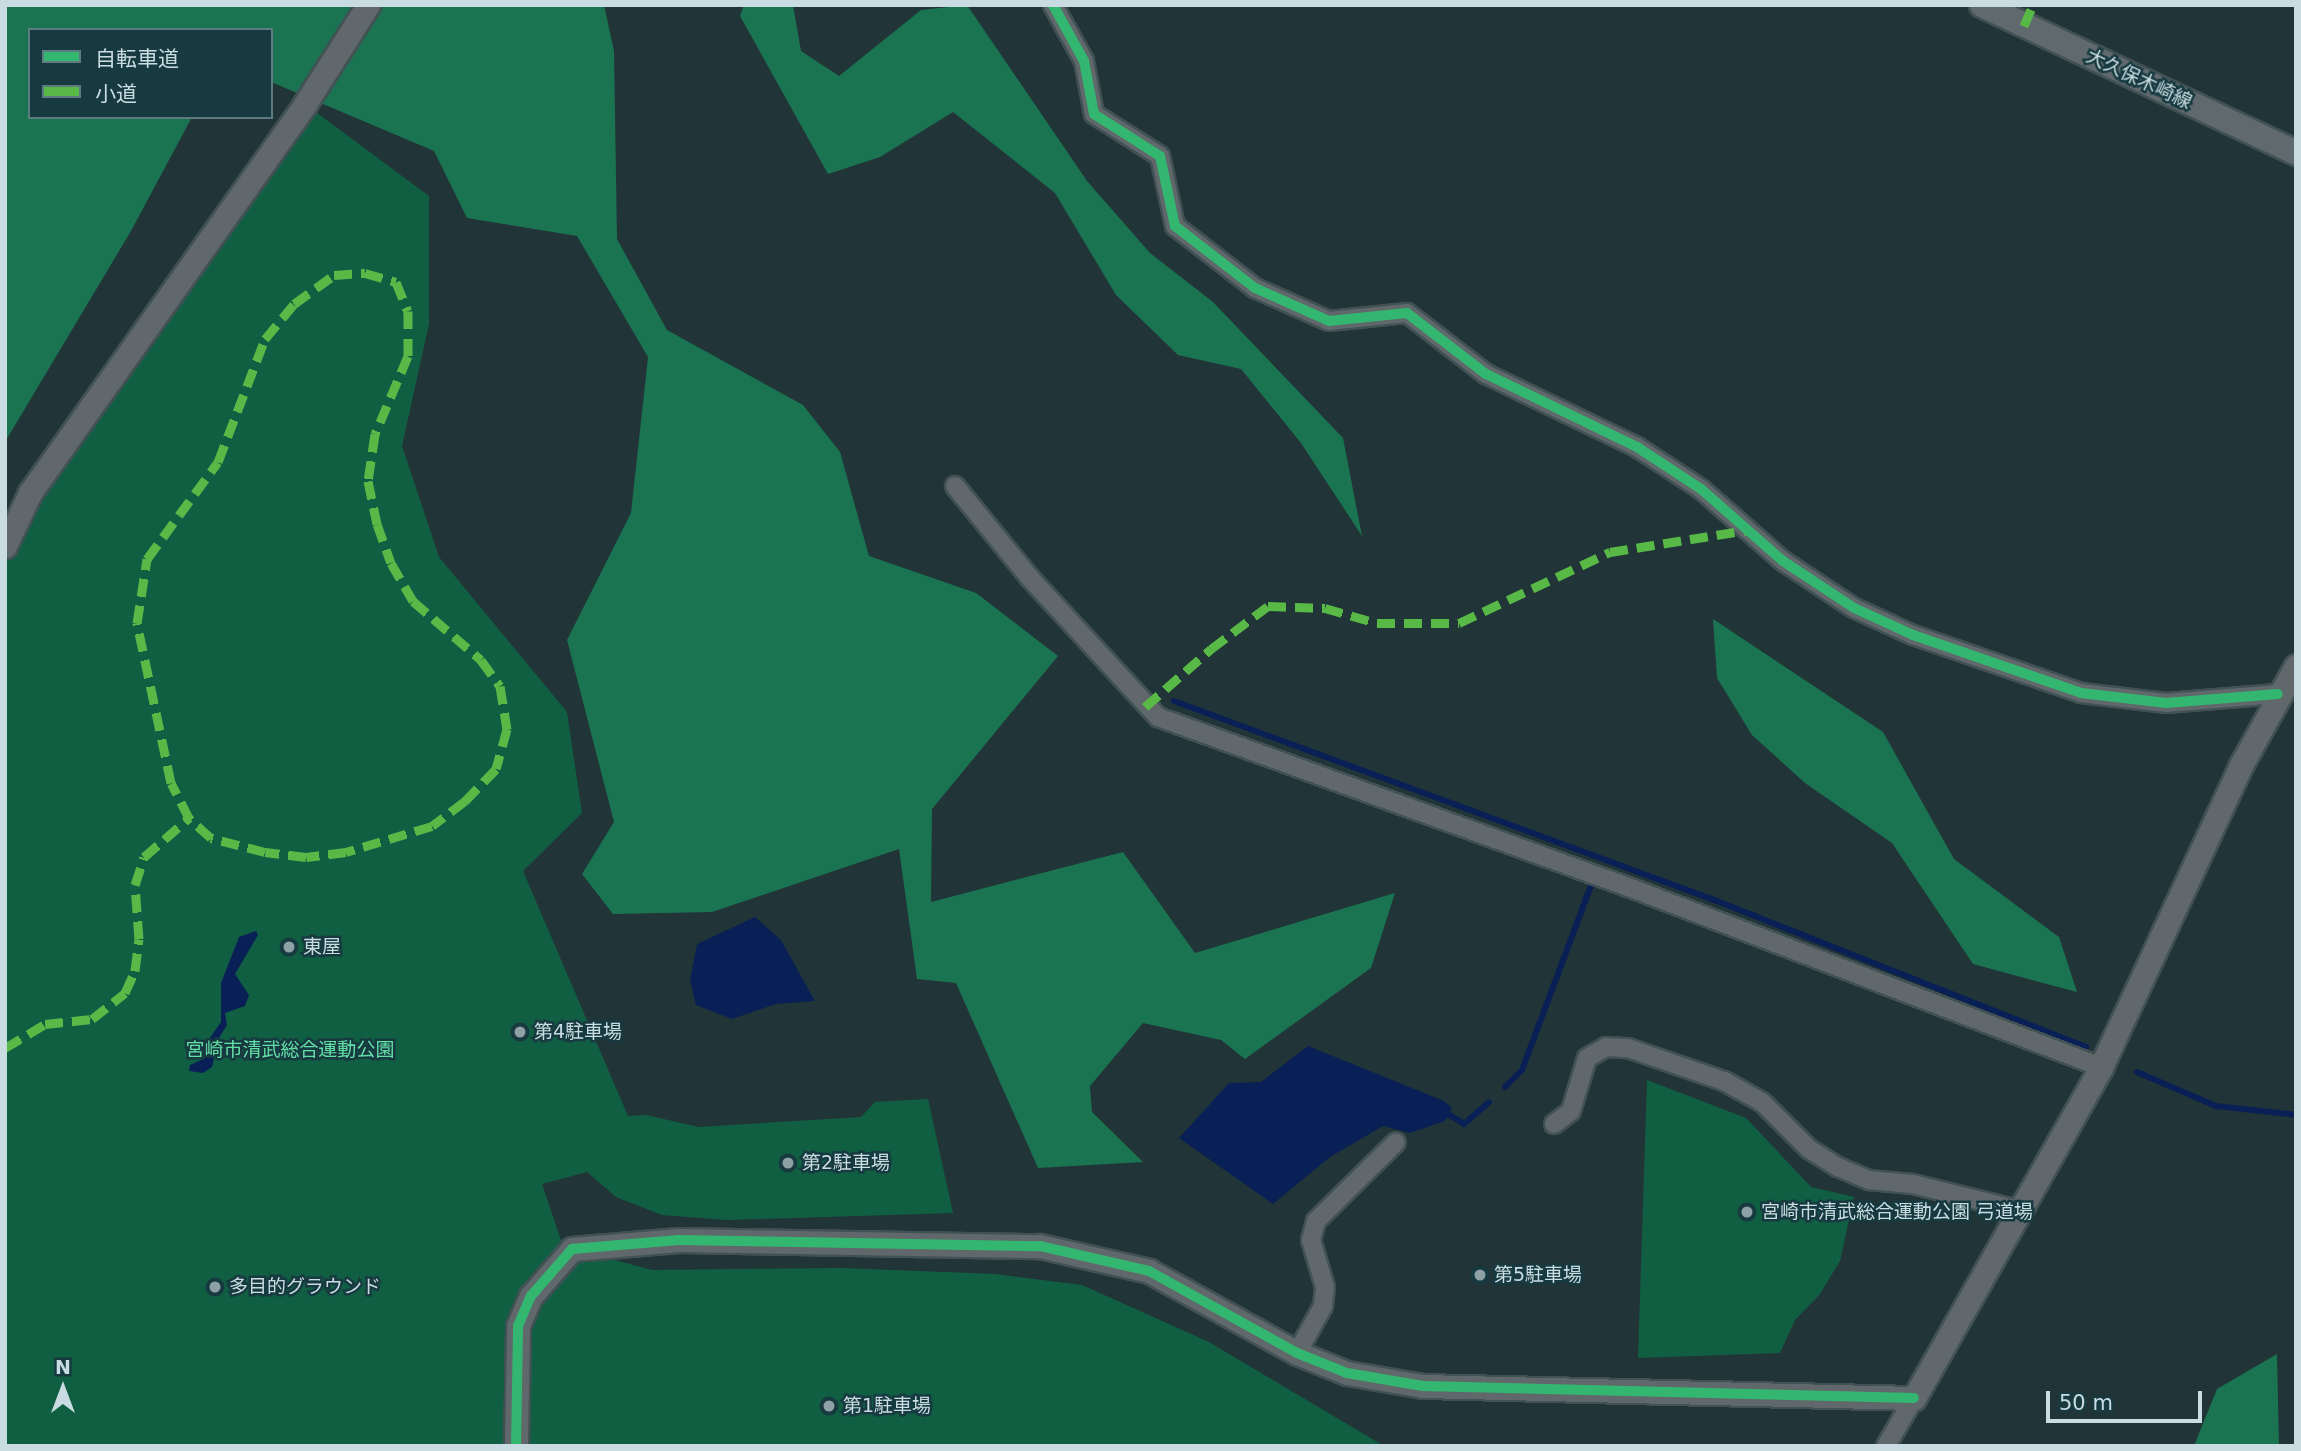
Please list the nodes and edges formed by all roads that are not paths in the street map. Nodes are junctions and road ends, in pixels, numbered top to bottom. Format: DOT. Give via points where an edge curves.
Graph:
graph roads {
  1 [pos="368,5"];
  2 [pos="1053,5"];
  3 [pos="1982,5"];
  4 [pos="2296,153"];
  5 [pos="955,486"];
  6 [pos="5,546"];
  7 [pos="2296,666"];
  8 [pos="2278,694"];
  9 [pos="2101,1067"];
  10 [pos="1553,1124"];
  11 [pos="1396,1142"];
  12 [pos="2019,1210"];
  13 [pos="1297,1353"];
  14 [pos="1914,1398"];
  15 [pos="516,1446"];
  16 [pos="1886,1446"];
  1 -- 6 [label="street" via="305,104 30,493"];
  2 -- 8 [label="street" via="1084,61 1094,114 1160,156 1175,226 1255,288 1329,321 1408,313 1486,374 1637,447 1701,489 1783,561 1854,608 1913,635 2081,693 2166,703"];
  3 -- 4 [label="main road, 大久保木崎線"];
  5 -- 9 [label="street" via="1030,578 1158,717 1631,888"];
  7 -- 8 [label="street"];
  8 -- 9 [label="street"];
  9 -- 12 [label="street"];
  10 -- 12 [label="street" via="1571,1111 1587,1058 1606,1047 1628,1048 1724,1081 1762,1102 1809,1149 1869,1180 1912,1184"];
  11 -- 13 [label="street" via="1316,1221 1311,1240 1325,1287 1323,1306"];
  12 -- 14 [label="street"];
  13 -- 14 [label="street" via="1348,1373 1423,1386"];
  13 -- 15 [label="street" via="1149,1271 1040,1246 679,1240 572,1249 531,1296 518,1325"];
  14 -- 16 [label="street"];
}
